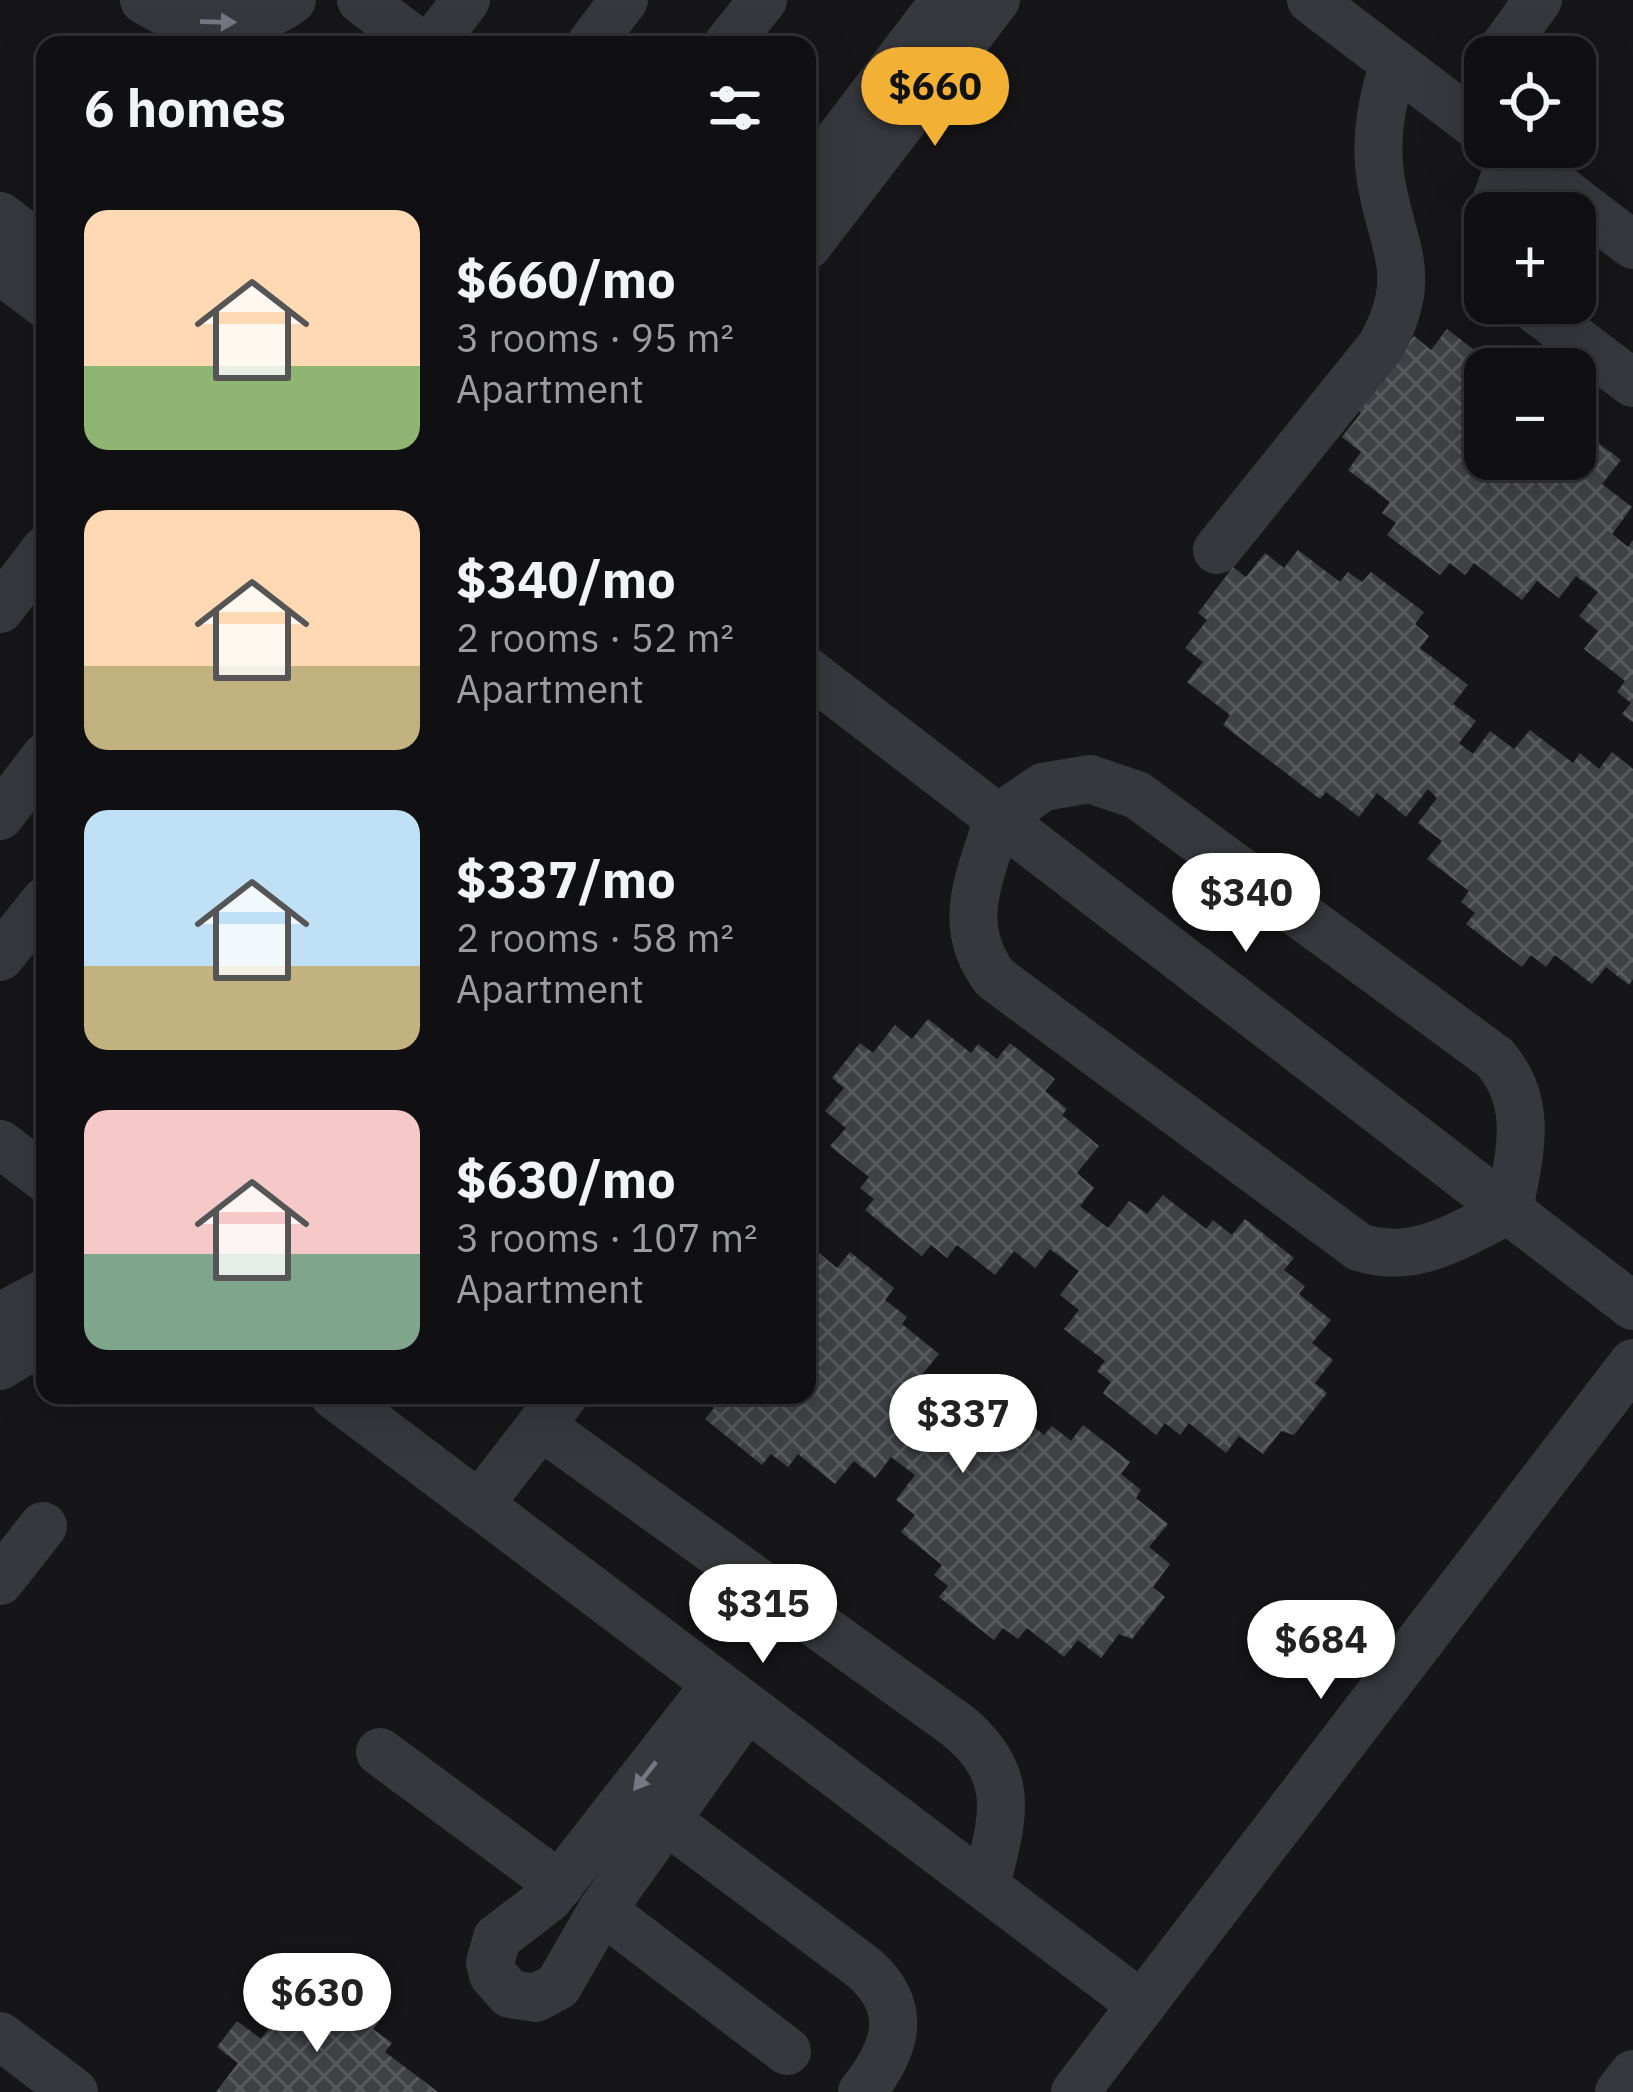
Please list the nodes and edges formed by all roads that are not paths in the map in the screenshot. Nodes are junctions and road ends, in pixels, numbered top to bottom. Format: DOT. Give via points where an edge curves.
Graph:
graph roads {
  1 [pos="144,0"];
  2 [pos="292,0"];
  3 [pos="362,0"];
  4 [pos="466,0"];
  5 [pos="624,0"];
  6 [pos="763,0"];
  7 [pos="945,0"];
  8 [pos="996,0"];
  9 [pos="1538,0"];
  10 [pos="1342,9"];
  11 [pos="409,36"];
  12 [pos="439,36"];
  13 [pos="597,36"];
  14 [pos="734,36"];
  15 [pos="1512,36"];
  16 [pos="1394,63"];
  17 [pos="1464,107"];
  18 [pos="1543,168"];
  19 [pos="816,169"];
  20 [pos="0,216"];
  21 [pos="816,234"];
  22 [pos="36,243"];
  23 [pos="1633,244"];
  24 [pos="0,270"];
  25 [pos="36,297"];
  26 [pos="1555,324"];
  27 [pos="1633,383"];
  28 [pos="1217,550"];
  29 [pos="36,562"];
  30 [pos="0,609"];
  31 [pos="816,678"];
  32 [pos="36,769"];
  33 [pos="0,816"];
  34 [pos="998,818"];
  35 [pos="36,912"];
  36 [pos="0,957"];
  37 [pos="0,1144"];
  38 [pos="36,1171"];
  39 [pos="1509,1210"];
  40 [pos="36,1298"];
  41 [pos="1633,1306"];
  42 [pos="0,1317"];
  43 [pos="36,1344"];
  44 [pos="1633,1364"];
  45 [pos="0,1366"];
  46 [pos="346,1404"];
  47 [pos="552,1411"];
  48 [pos="479,1505"];
  49 [pos="43,1526"];
  50 [pos="0,1581"];
  51 [pos="732,1695"];
  52 [pos="380,1752"];
  53 [pos="666,1820"];
  54 [pos="560,1885"];
  55 [pos="986,1886"];
  56 [pos="602,1910"];
  57 [pos="1142,2005"];
  58 [pos="0,2036"];
  59 [pos="787,2051"];
  60 [pos="1633,2074"];
  61 [pos="74,2092"];
  62 [pos="862,2092"];
  63 [pos="1075,2092"];
  64 [pos="1619,2092"];
  1 -- 2 [label="street, one-way" via="209,23 261,17"];
  3 -- 11 [label="street"];
  4 -- 12 [label="street"];
  5 -- 13 [label="street"];
  6 -- 14 [label="street"];
  7 -- 19 [label="street"];
  8 -- 21 [label="street"];
  9 -- 15 [label="street"];
  10 -- 16 [label="street"];
  16 -- 17 [label="street"];
  16 -- 28 [label="street" via="1379,142 1402,264 1399,307 1381,346"];
  18 -- 23 [label="street"];
  20 -- 22 [label="street"];
  24 -- 25 [label="street"];
  26 -- 27 [label="street"];
  29 -- 30 [label="street"];
  31 -- 34 [label="street"];
  32 -- 33 [label="street"];
  34 -- 39 [label="street"];
  34 -- 39 [label="street" via="1058,782 1122,787 1481,1046 1508,1072 1521,1107"];
  34 -- 39 [label="street" via="972,931 984,964 1009,989 1359,1247 1421,1252"];
  35 -- 36 [label="street"];
  37 -- 38 [label="street"];
  39 -- 41 [label="street"];
  40 -- 42 [label="street"];
  43 -- 45 [label="street"];
  44 -- 57 [label="street"];
  46 -- 48 [label="street"];
  47 -- 48 [label="street"];
  47 -- 55 [label="street" via="982,1748 1003,1810"];
  48 -- 51 [label="street"];
  49 -- 50 [label="street"];
  51 -- 53 [label="street"];
  51 -- 54 [label="street, one-way"];
  51 -- 55 [label="street"];
  52 -- 54 [label="street"];
  53 -- 56 [label="street"];
  53 -- 62 [label="street" via="884,1990 893,2035"];
  54 -- 56 [label="street" via="491,1950 493,1976 510,1994 536,1998 558,1986"];
  55 -- 57 [label="street"];
  56 -- 59 [label="street"];
  57 -- 63 [label="street"];
  58 -- 61 [label="street"];
  60 -- 64 [label="street"];
}
